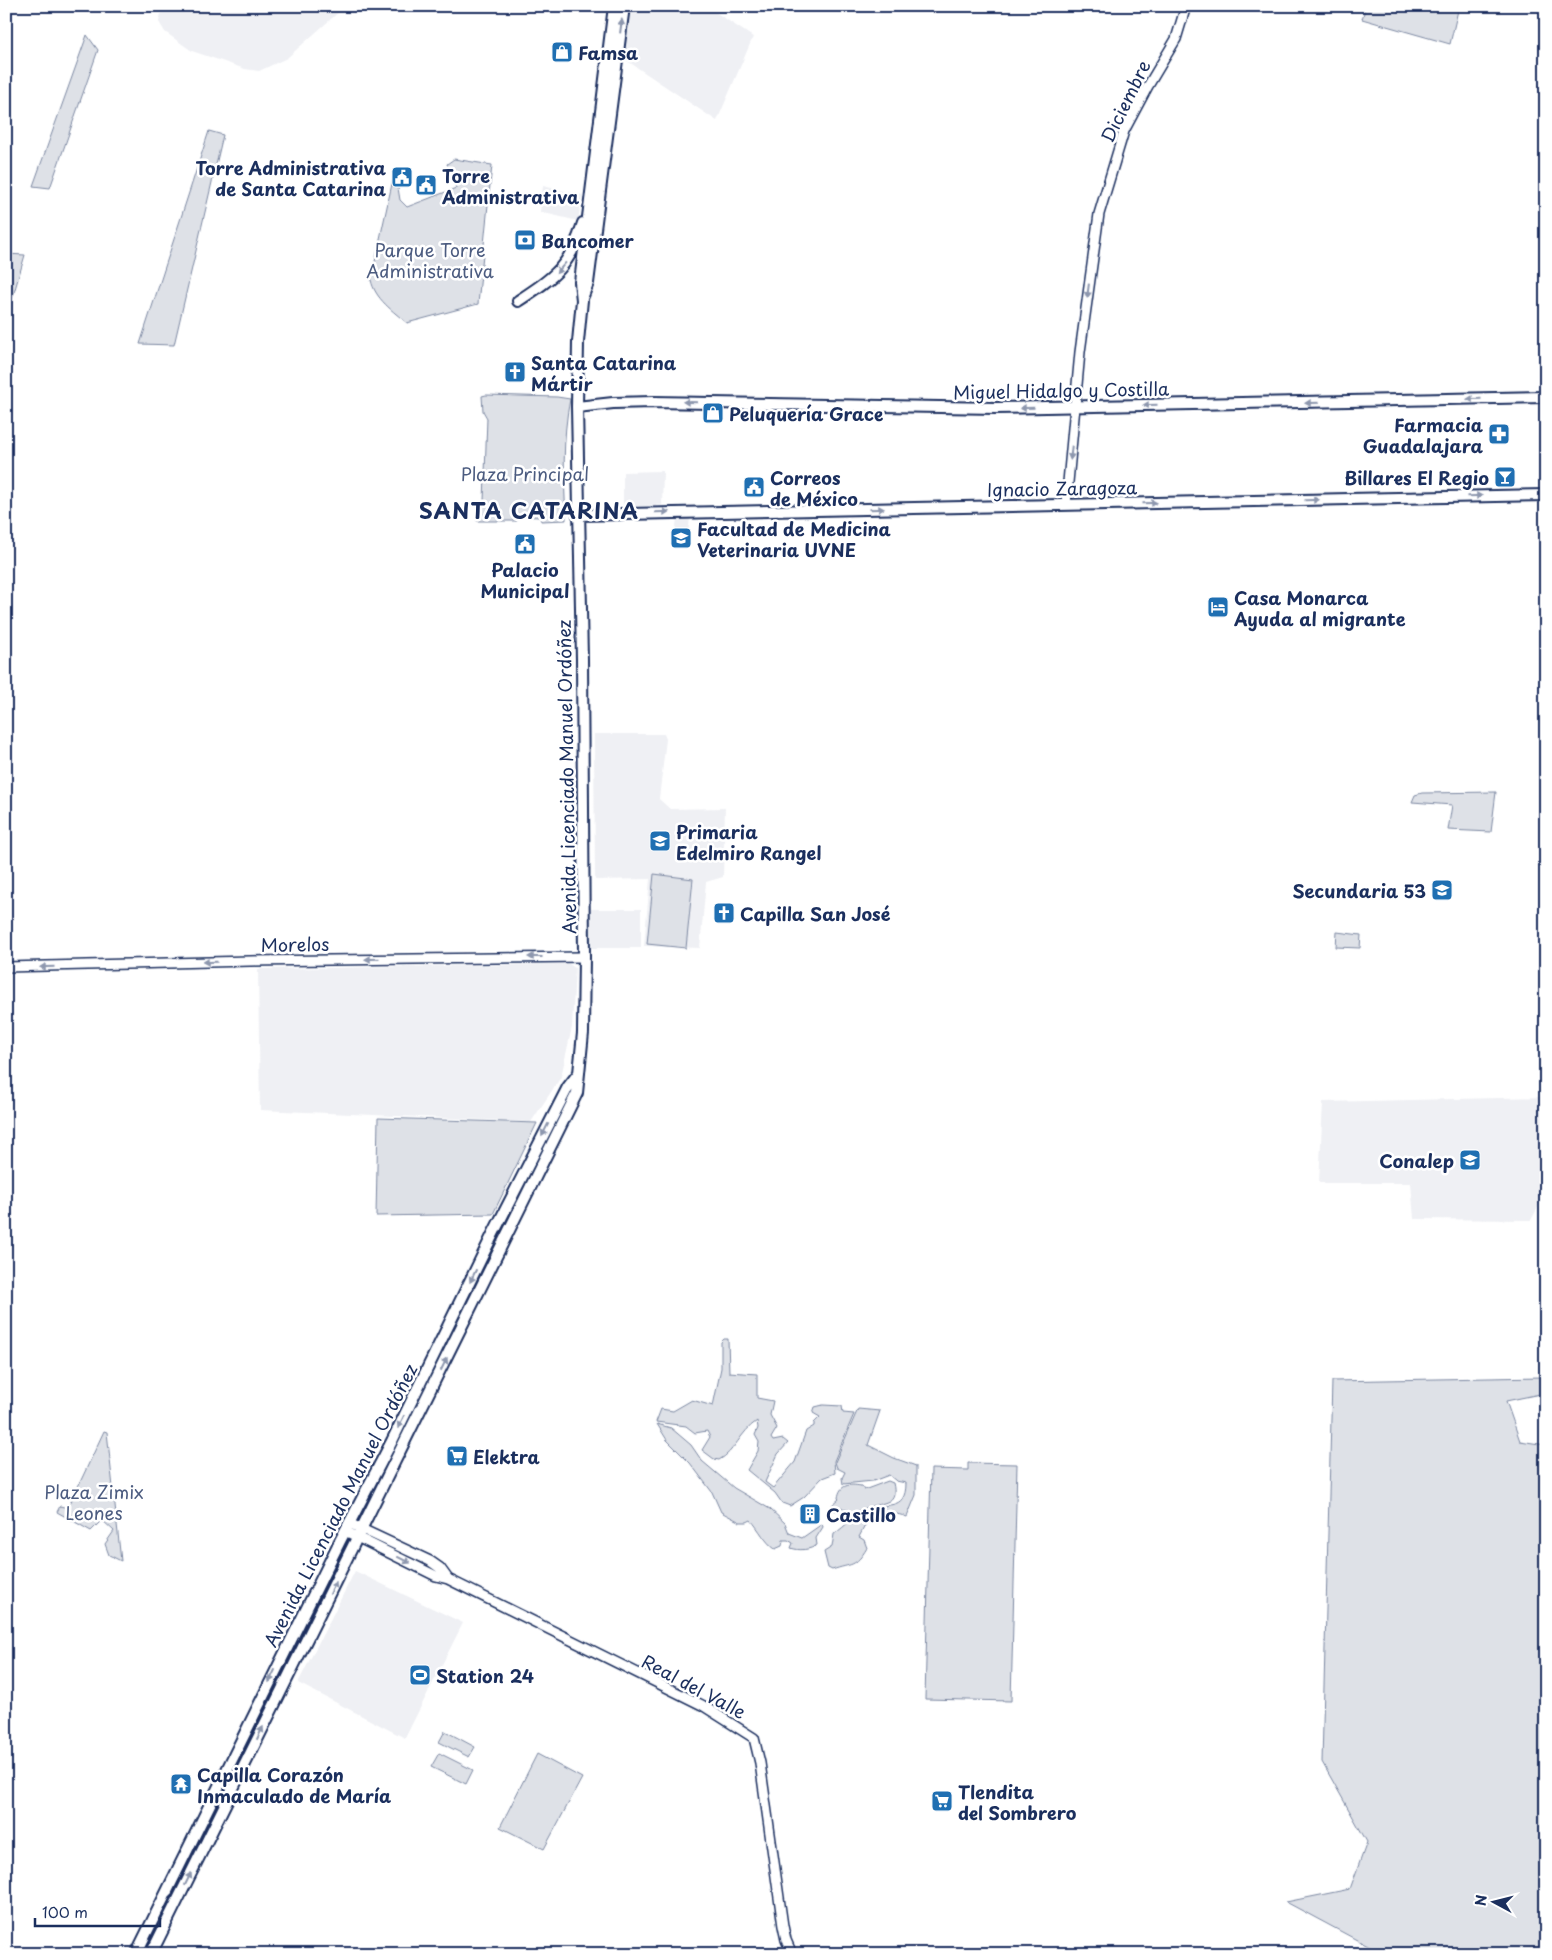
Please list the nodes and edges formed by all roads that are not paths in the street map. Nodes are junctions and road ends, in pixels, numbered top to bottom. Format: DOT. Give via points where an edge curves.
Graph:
graph roads {
  1 [pos="614,6"];
  2 [pos="624,6"];
  3 [pos="1186,6"];
  4 [pos="592,191"];
  5 [pos="582,300"];
  6 [pos="518,301"];
  7 [pos="1546,397"];
  8 [pos="1076,406"];
  9 [pos="577,407"];
  10 [pos="1546,495"];
  11 [pos="1066,504"];
  12 [pos="578,515"];
  13 [pos="584,957"];
  14 [pos="6,967"];
  15 [pos="578,1074"];
  16 [pos="347,1527"];
  17 [pos="359,1533"];
  18 [pos="394,1544"];
  19 [pos="389,1553"];
  20 [pos="448,1579"];
  21 [pos="307,1606"];
  22 [pos="290,1640"];
  23 [pos="306,1640"];
  24 [pos="285,1683"];
  25 [pos="136,1954"];
  26 [pos="151,1954"];
  27 [pos="792,1954"];
  1 -- 4 [label="main road, Avenida Licenciado Manuel Ordóñez"];
  5 -- 2 [label="main road, Avenida Licenciado Manuel Ordóñez, one-way" via="588,283"];
  3 -- 8 [label="street, Diciembre, one-way" via="1176,39 1124,131 1101,207 1080,352"];
  4 -- 5 [label="main road, Avenida Licenciado Manuel Ordóñez" via="580,282"];
  4 -- 6 [label="main road, one-way" via="567,261 551,278"];
  5 -- 9 [label="main road, Avenida Licenciado Manuel Ordóñez"];
  7 -- 8 [label="main road, Miguel Hidalgo y Costilla, one-way"];
  8 -- 9 [label="main road, Miguel Hidalgo y Costilla, one-way" via="912,407 653,402"];
  8 -- 11 [label="street, Diciembre, one-way"];
  9 -- 12 [label="main road, Avenida Licenciado Manuel Ordóñez"];
  11 -- 10 [label="main road, Ignacio Zaragoza, one-way"];
  12 -- 11 [label="main road, Ignacio Zaragoza, one-way"];
  12 -- 13 [label="main road, Avenida Licenciado Manuel Ordóñez"];
  13 -- 14 [label="street, Morelos, one-way"];
  13 -- 15 [label="main road, Avenida Licenciado Manuel Ordóñez" via="583,1033"];
  15 -- 16 [label="main road, Avenida Licenciado Manuel Ordóñez, one-way" via="547,1126"];
  17 -- 15 [label="main road, Avenida Licenciado Manuel Ordóñez, one-way" via="574,1100"];
  16 -- 17 [label="street, Real del Valle"];
  16 -- 21 [label="main road, Avenida Licenciado Manuel Ordóñez"];
  17 -- 18 [label="street, Real del Valle"];
  17 -- 19 [label="street, Real del Valle"];
  23 -- 17 [label="main road, Avenida Licenciado Manuel Ordóñez, one-way"];
  18 -- 19 [label="street"];
  18 -- 20 [label="street, Real del Valle" via="440,1568"];
  19 -- 20 [label="street, Real del Valle, one-way"];
  20 -- 27 [label="street, Real del Valle" via="702,1705 754,1738 783,1926"];
  21 -- 22 [label="main road, Avenida Licenciado Manuel Ordóñez"];
  21 -- 23 [label="main road"];
  22 -- 23 [label="main road"];
  22 -- 24 [label="main road"];
  22 -- 25 [label="main road, Avenida Licenciado Manuel Ordóñez, one-way"];
  23 -- 24 [label="main road, Avenida Licenciado Manuel Ordóñez"];
  26 -- 24 [label="main road, Avenida Licenciado Manuel Ordóñez, one-way"];
}
